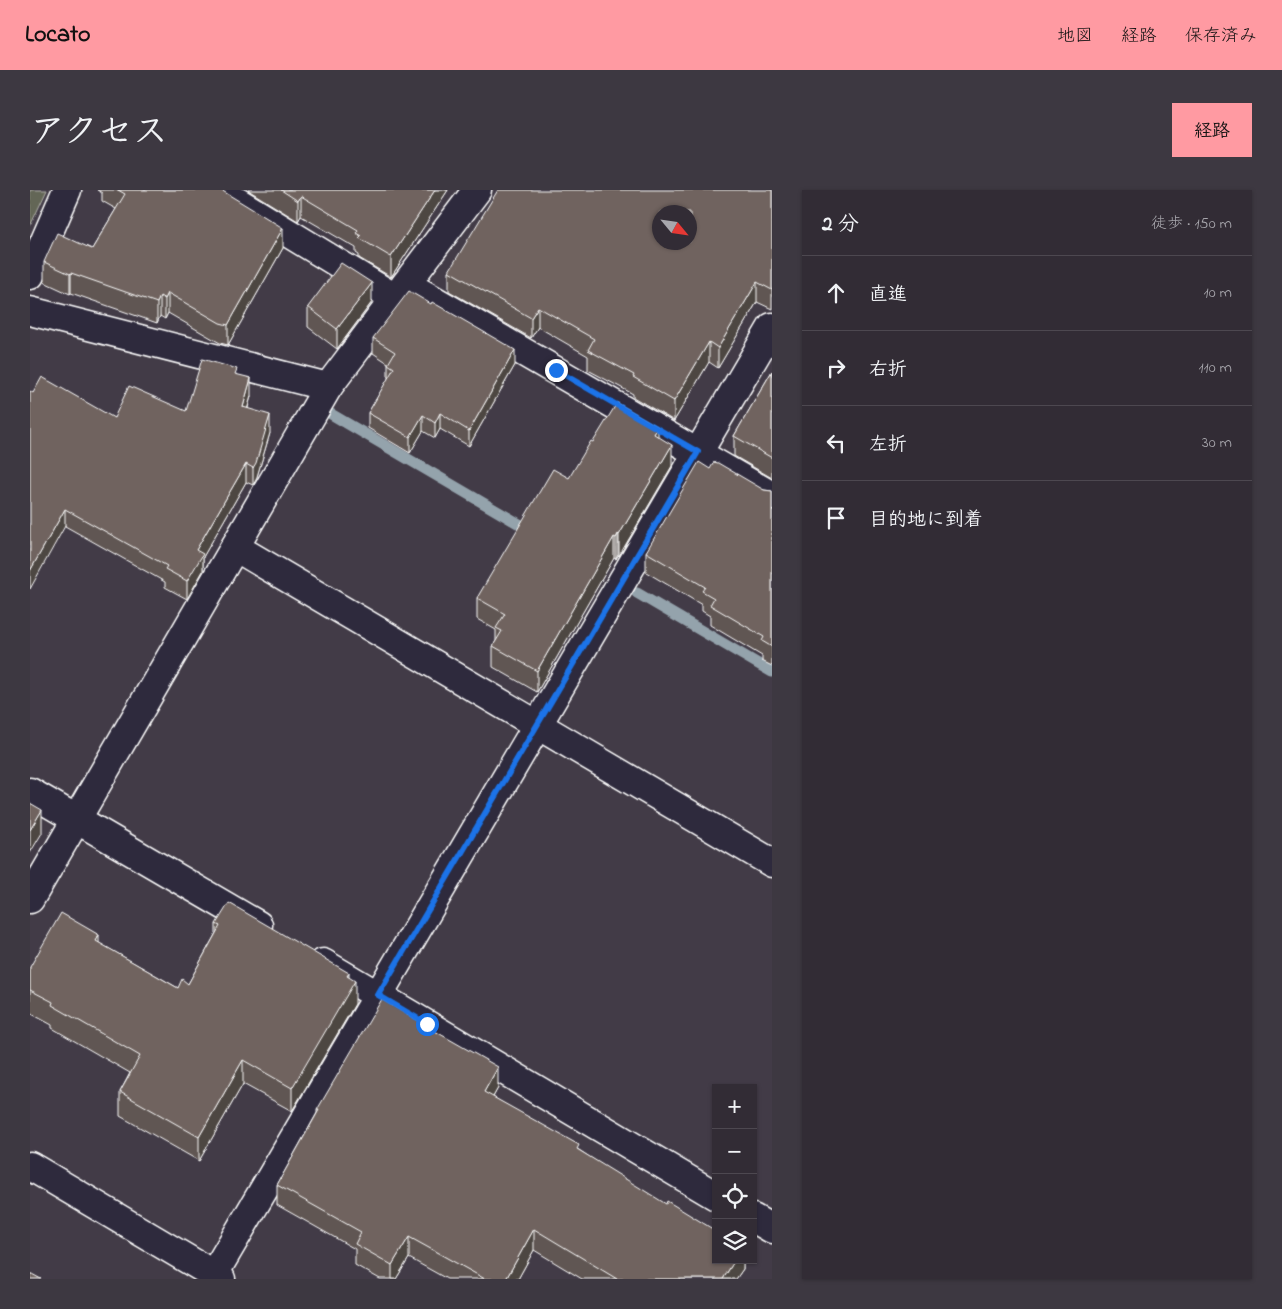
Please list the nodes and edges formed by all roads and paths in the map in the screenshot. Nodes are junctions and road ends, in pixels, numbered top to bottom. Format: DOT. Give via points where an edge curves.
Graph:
graph roads {
  1 [pos="67,190"];
  2 [pos="218,190"];
  3 [pos="477,190"];
  4 [pos="30,275"];
  5 [pos="401,291"];
  6 [pos="30,311"];
  7 [pos="772,327"];
  8 [pos="328,387"];
  9 [pos="698,452"];
  10 [pos="772,496"];
  11 [pos="236,546"];
  12 [pos="537,725"];
  13 [pos="30,792"];
  14 [pos="76,820"];
  15 [pos="772,863"];
  16 [pos="30,899"];
  17 [pos="378,995"];
  18 [pos="30,1166"];
  19 [pos="712,1194"];
  20 [pos="755,1219"];
  21 [pos="772,1229"];
  22 [pos="215,1277"];
  1 -- 4 [label="street"];
  2 -- 5 [label="street"];
  3 -- 5 [label="street"];
  5 -- 8 [label="street"];
  5 -- 9 [label="street"];
  6 -- 8 [label="street"];
  7 -- 9 [label="street"];
  8 -- 11 [label="street"];
  9 -- 10 [label="street"];
  9 -- 12 [label="street"];
  11 -- 12 [label="street"];
  11 -- 14 [label="street"];
  12 -- 15 [label="street"];
  12 -- 17 [label="street"];
  13 -- 14 [label="street"];
  14 -- 16 [label="street"];
  14 -- 17 [label="street"];
  17 -- 19 [label="street"];
  17 -- 22 [label="street"];
  18 -- 22 [label="street"];
  20 -- 21 [label="street"];
}
